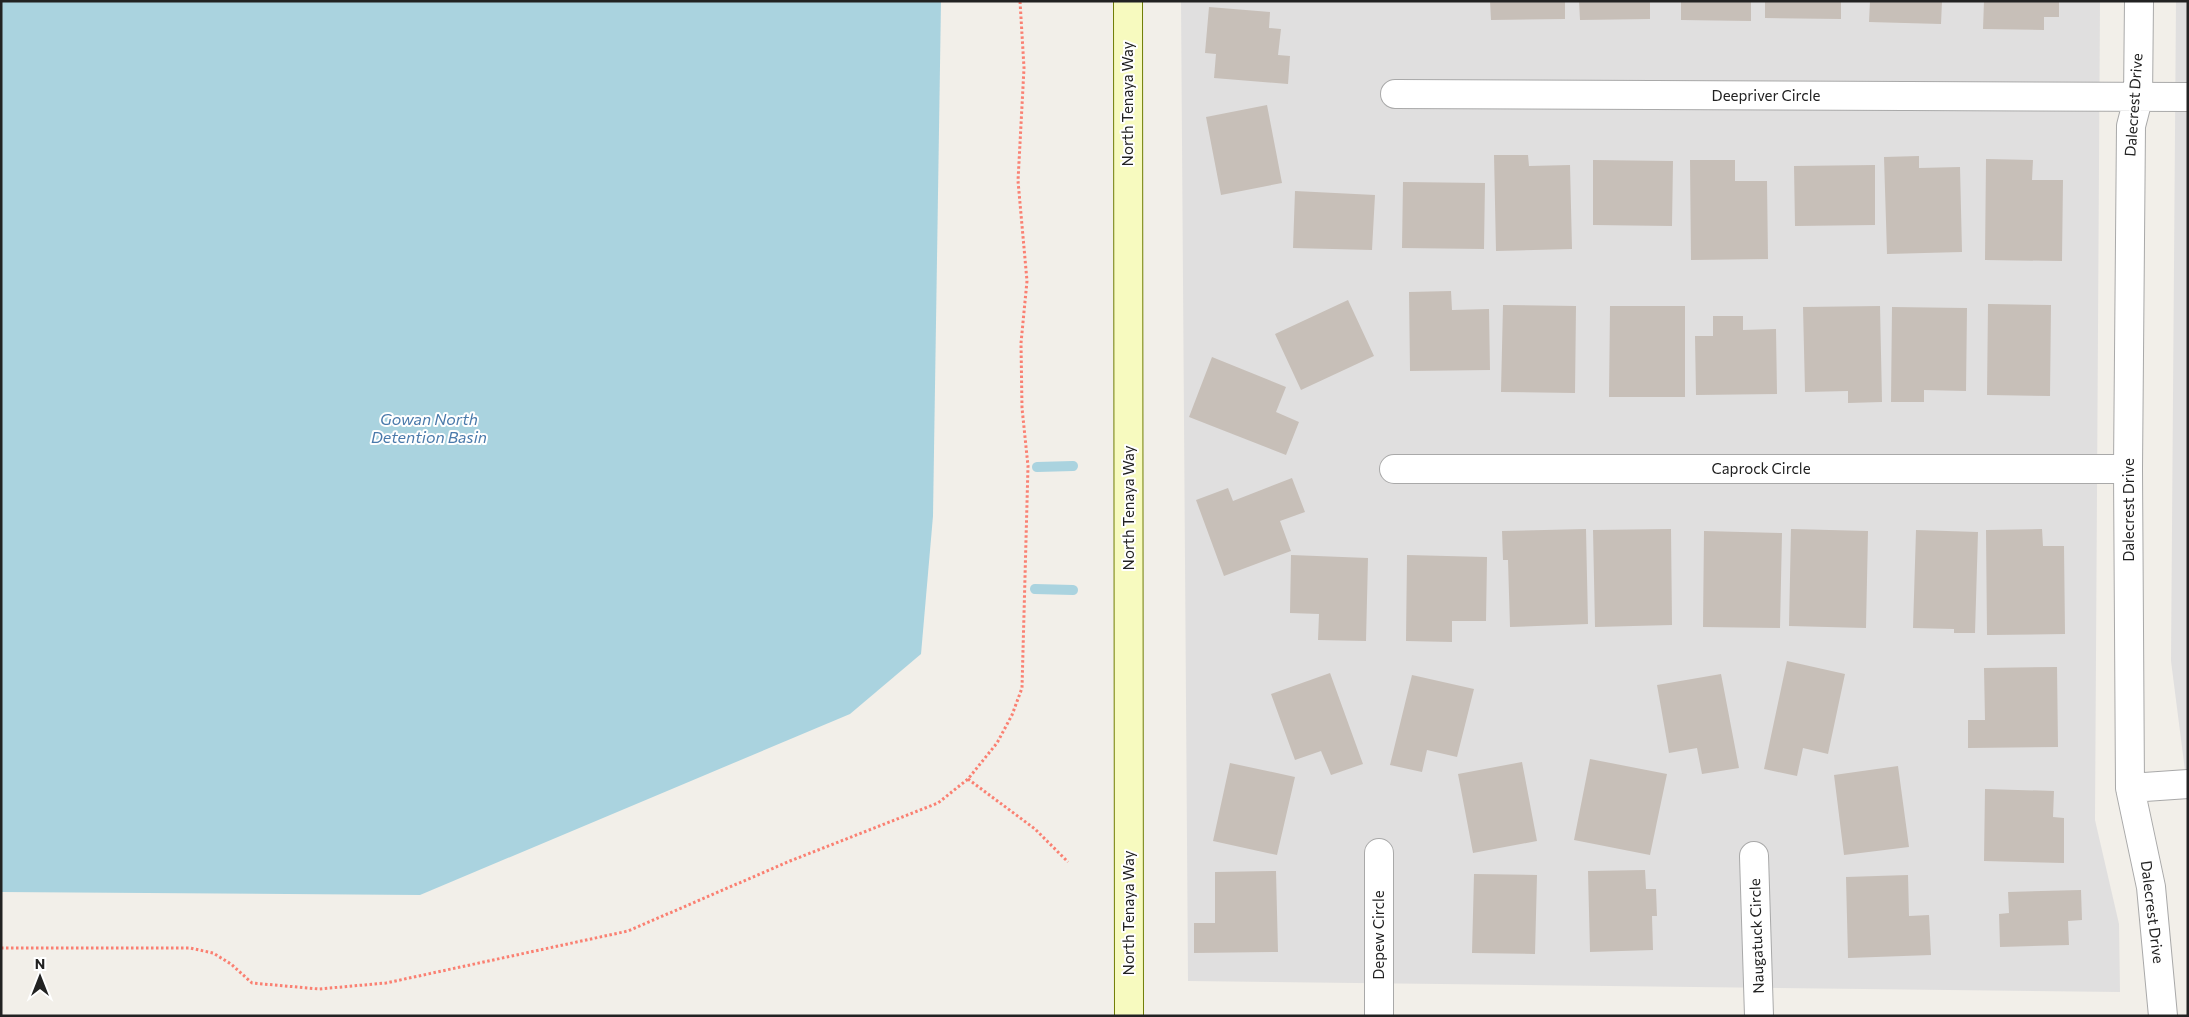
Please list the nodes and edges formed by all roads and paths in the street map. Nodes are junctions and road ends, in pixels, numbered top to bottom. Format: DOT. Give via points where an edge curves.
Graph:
graph roads {
  1 [pos="1020,1"];
  2 [pos="1128,1"];
  3 [pos="2139,1"];
  4 [pos="1395,94"];
  5 [pos="2188,97"];
  6 [pos="2138,98"];
  7 [pos="2128,468"];
  8 [pos="1394,469"];
  9 [pos="968,779"];
  10 [pos="2188,784"];
  11 [pos="2130,788"];
  12 [pos="1379,853"];
  13 [pos="1754,856"];
  14 [pos="1068,862"];
  15 [pos="1,948"];
  16 [pos="1129,1016"];
  17 [pos="1379,1016"];
  18 [pos="1760,1016"];
  19 [pos="2164,1016"];
  1 -- 9 [label="path" via="1024,68 1018,181 1027,280 1021,343 1022,408 1028,466 1022,688 997,744"];
  2 -- 16 [label="main road, North Tenaya Way"];
  3 -- 6 [label="street, Dalecrest Drive"];
  4 -- 6 [label="street, Deepriver Circle"];
  5 -- 6 [label="street, Deepriver Circle"];
  6 -- 7 [label="street, Dalecrest Drive" via="2130,126"];
  7 -- 8 [label="street, Caprock Circle"];
  7 -- 11 [label="street, Dalecrest Drive"];
  9 -- 14 [label="path" via="1035,829"];
  9 -- 15 [label="path" via="938,803 790,861 628,931 386,983 319,990 252,983 213,953 190,948"];
  10 -- 11 [label="street"];
  11 -- 19 [label="street, Dalecrest Drive" via="2151,887"];
  12 -- 17 [label="street, Depew Circle"];
  13 -- 18 [label="street, Naugatuck Circle"];
}
